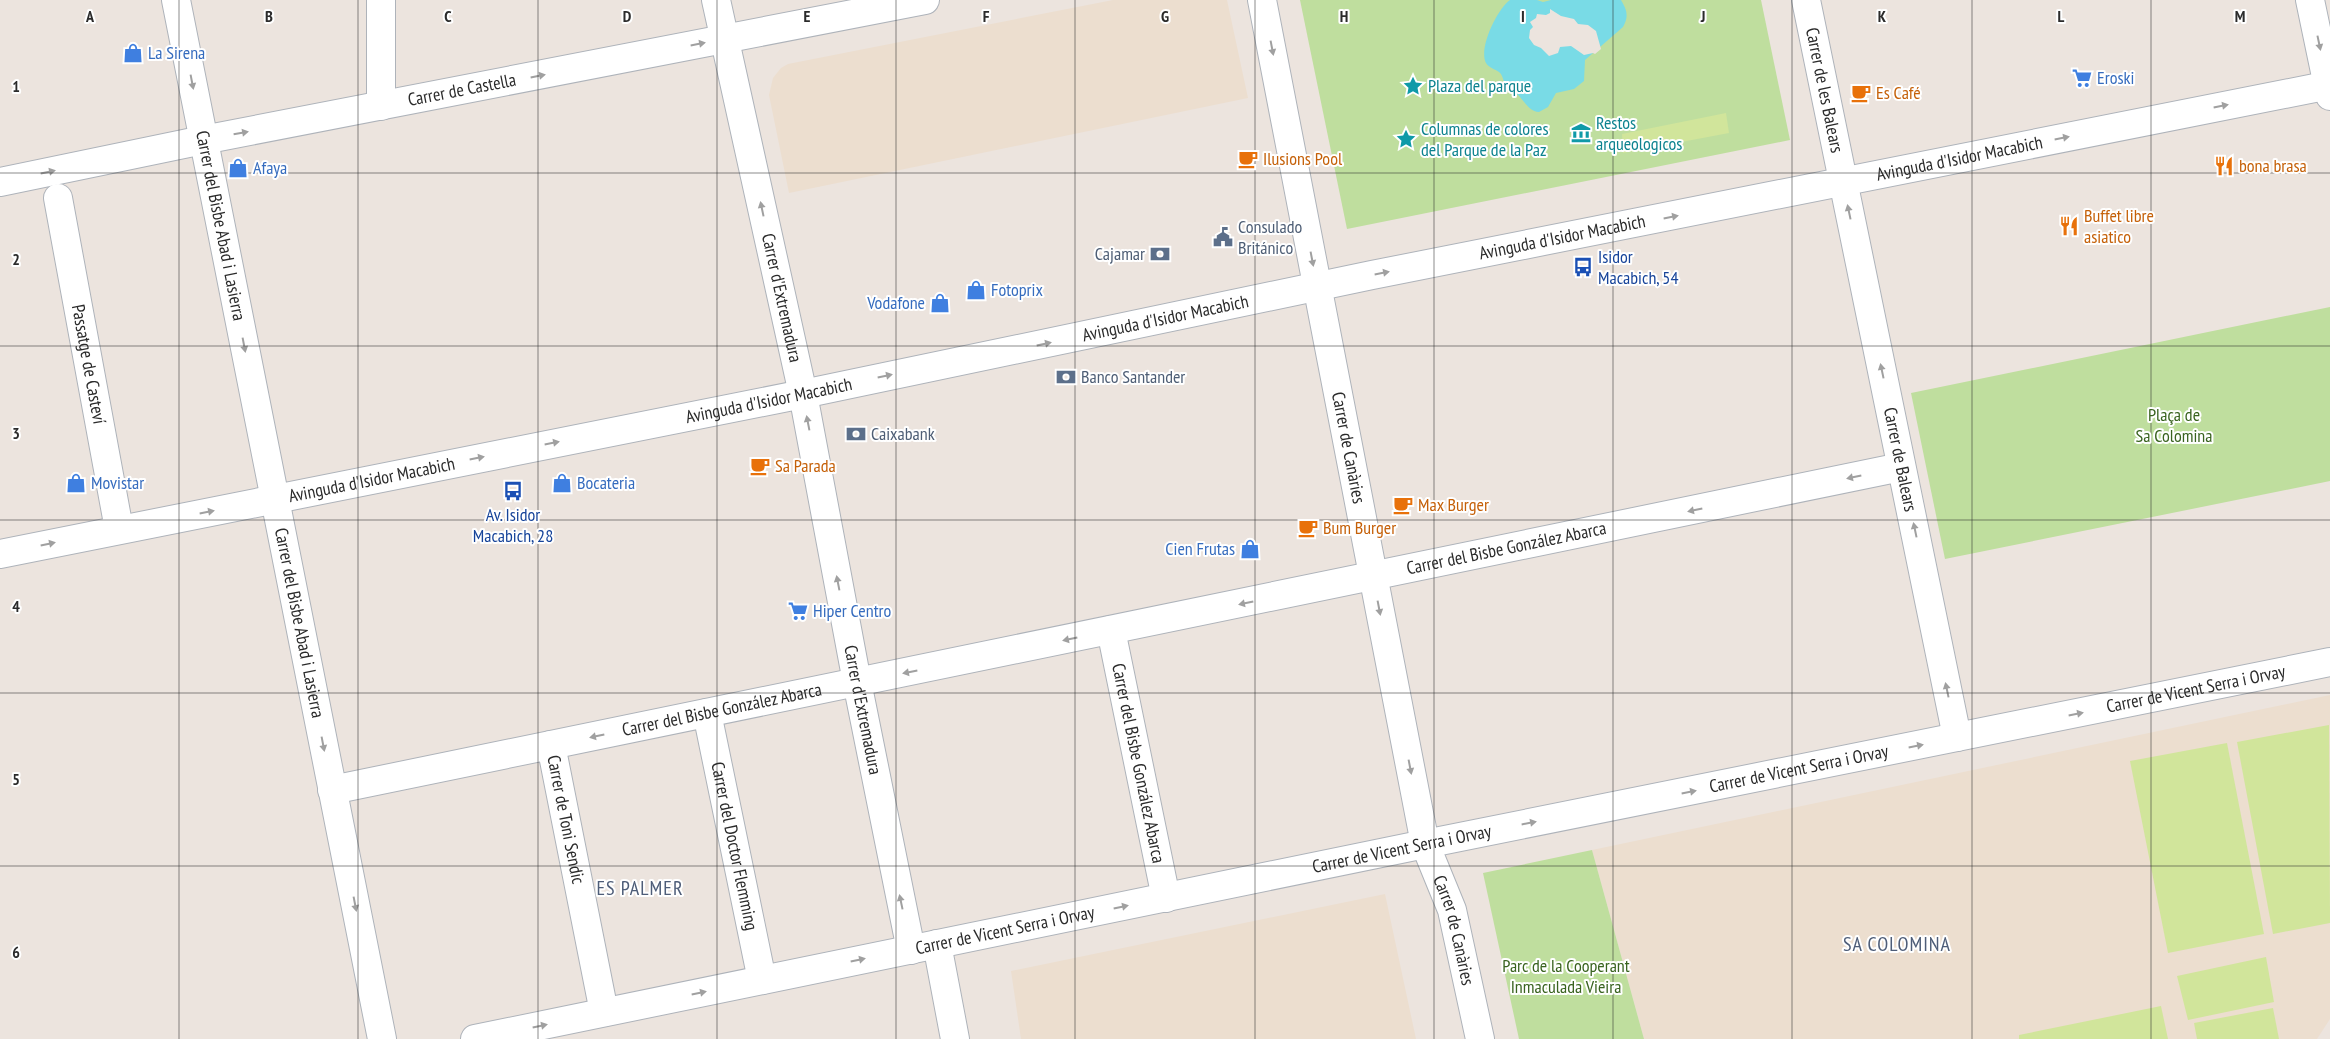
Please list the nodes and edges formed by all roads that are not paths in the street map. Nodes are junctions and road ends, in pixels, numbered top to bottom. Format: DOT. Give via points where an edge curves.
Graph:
graph roads {
  1 [pos="176,0"];
  2 [pos="381,0"];
  3 [pos="716,0"];
  4 [pos="925,0"];
  5 [pos="1262,0"];
  6 [pos="1806,0"];
  7 [pos="2310,0"];
  8 [pos="724,39"];
  9 [pos="2329,89"];
  10 [pos="381,106"];
  11 [pos="203,140"];
  12 [pos="1843,181"];
  13 [pos="0,182"];
  14 [pos="58,198"];
  15 [pos="1317,288"];
  16 [pos="803,394"];
  17 [pos="1902,467"];
  18 [pos="274,498"];
  19 [pos="119,529"];
  20 [pos="0,554"];
  21 [pos="1373,576"];
  22 [pos="1111,630"];
  23 [pos="2330,662"];
  24 [pos="857,682"];
  25 [pos="707,713"];
  26 [pos="1957,737"];
  27 [pos="551,746"];
  28 [pos="332,790"];
  29 [pos="1425,844"];
  30 [pos="1166,898"];
  31 [pos="924,947"];
  32 [pos="762,980"];
  33 [pos="604,1012"];
  34 [pos="382,1039"];
  35 [pos="475,1039"];
  36 [pos="955,1039"];
  37 [pos="1480,1039"];
  1 -- 11 [label="street, Carrer del Bisbe Abad i Lasierra, one-way"];
  2 -- 10 [label="street"];
  3 -- 8 [label="street, Carrer d'Extremadura"];
  4 -- 8 [label="street, Carrer de Castella"];
  5 -- 15 [label="street, Carrer de Canàries, one-way"];
  6 -- 12 [label="street, Carrer de les Balears"];
  7 -- 9 [label="street, one-way"];
  10 -- 8 [label="street, Carrer de Castella, one-way"];
  16 -- 8 [label="street, Carrer d'Extremadura, one-way"];
  12 -- 9 [label="street, Avinguda d'Isidor Macabich, one-way"];
  11 -- 10 [label="street, Carrer de Castella, one-way"];
  13 -- 11 [label="street, Carrer de Castella, one-way"];
  11 -- 18 [label="street, Carrer del Bisbe Abad i Lasierra, one-way"];
  15 -- 12 [label="street, Avinguda d'Isidor Macabich, one-way"];
  17 -- 12 [label="street, Carrer de Balears, one-way"];
  14 -- 19 [label="street, Passatge de Casteví"];
  16 -- 15 [label="street, Avinguda d'Isidor Macabich, one-way"];
  15 -- 21 [label="street, Carrer de Canàries"];
  18 -- 16 [label="street, Avinguda d'Isidor Macabich, one-way"];
  24 -- 16 [label="street, Carrer d'Extremadura, one-way"];
  17 -- 21 [label="street, Carrer del Bisbe González Abarca, one-way"];
  26 -- 17 [label="street, Carrer de Balears, one-way"];
  19 -- 18 [label="street, Avinguda d'Isidor Macabich, one-way"];
  18 -- 28 [label="street, Carrer del Bisbe Abad i Lasierra, one-way"];
  20 -- 19 [label="street, Avinguda d'Isidor Macabich, one-way"];
  21 -- 22 [label="street, Carrer del Bisbe González Abarca, one-way"];
  21 -- 29 [label="street, Carrer de Canàries, one-way"];
  22 -- 24 [label="street, Carrer del Bisbe González Abarca, one-way"];
  22 -- 30 [label="street, Carrer del Bisbe González Abarca"];
  26 -- 23 [label="street, Carrer de Vicent Serra i Orvay, one-way"];
  24 -- 25 [label="street, Carrer del Bisbe González Abarca"];
  31 -- 24 [label="street, Carrer d'Extremadura, one-way"];
  25 -- 27 [label="street, Carrer del Bisbe González Abarca, one-way"];
  25 -- 32 [label="street, Carrer del Doctor Flemming"];
  29 -- 26 [label="street, Carrer de Vicent Serra i Orvay, one-way"];
  27 -- 28 [label="street, Carrer del Bisbe González Abarca"];
  27 -- 33 [label="street, Carrer de Toni Sendic"];
  28 -- 34 [label="street, Carrer del Bisbe Abad i Lasierra, one-way"];
  29 -- 30 [label="street, Carrer de Vicent Serra i Orvay"];
  29 -- 37 [label="street, Carrer de Canàries" via="1452,910"];
  31 -- 30 [label="street, Carrer de Vicent Serra i Orvay, one-way"];
  32 -- 31 [label="street, Carrer de Vicent Serra i Orvay, one-way"];
  31 -- 36 [label="street, Carrer d'Extremadura"];
  33 -- 32 [label="street, Carrer de Vicent Serra i Orvay, one-way"];
  35 -- 33 [label="street, Carrer de Vicent Serra i Orvay, one-way"];
}
